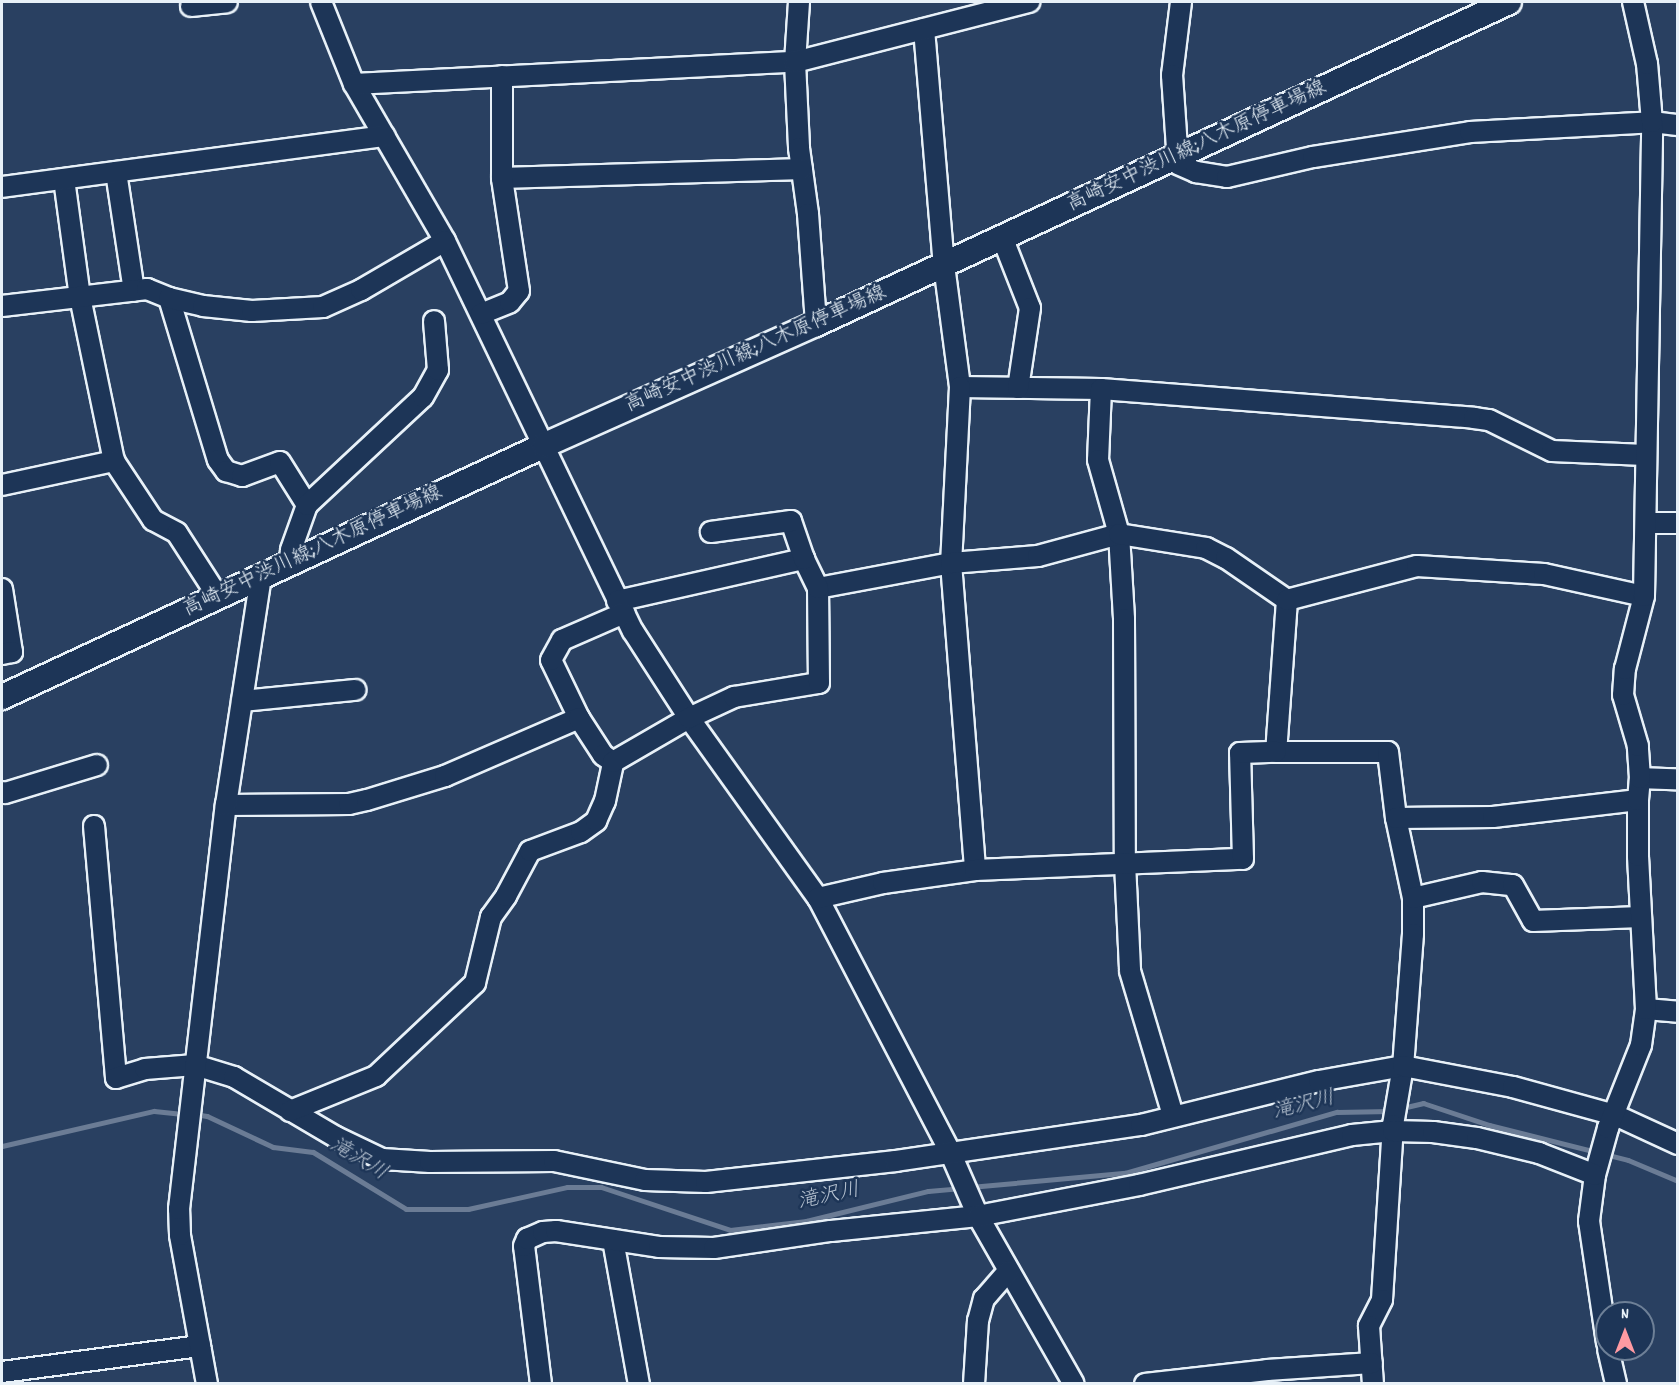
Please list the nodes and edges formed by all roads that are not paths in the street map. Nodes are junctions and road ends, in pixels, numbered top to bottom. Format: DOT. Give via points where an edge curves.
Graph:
graph roads {
  1 [pos="226,2"];
  2 [pos="321,2"];
  3 [pos="799,2"];
  4 [pos="1029,2"];
  5 [pos="1181,2"];
  6 [pos="1509,2"];
  7 [pos="1633,2"];
  8 [pos="191,6"];
  9 [pos="924,29"];
  10 [pos="795,63"];
  11 [pos="502,76"];
  12 [pos="354,84"];
  13 [pos="1652,122"];
  14 [pos="1677,125"];
  15 [pos="385,136"];
  16 [pos="1178,156"];
  17 [pos="802,169"];
  18 [pos="116,172"];
  19 [pos="502,178"];
  20 [pos="64,179"];
  21 [pos="2,187"];
  22 [pos="1002,237"];
  23 [pos="445,241"];
  24 [pos="944,265"];
  25 [pos="134,291"];
  26 [pos="80,297"];
  27 [pos="169,298"];
  28 [pos="2,306"];
  29 [pos="481,314"];
  30 [pos="434,321"];
  31 [pos="816,324"];
  32 [pos="960,387"];
  33 [pos="1018,388"];
  34 [pos="1101,389"];
  35 [pos="545,445"];
  36 [pos="1645,455"];
  37 [pos="114,460"];
  38 [pos="2,485"];
  39 [pos="307,505"];
  40 [pos="1646,523"];
  41 [pos="1677,523"];
  42 [pos="711,532"];
  43 [pos="1119,534"];
  44 [pos="804,559"];
  45 [pos="290,562"];
  46 [pos="951,563"];
  47 [pos="261,575"];
  48 [pos="818,588"];
  49 [pos="2,589"];
  50 [pos="218,595"];
  51 [pos="1644,596"];
  52 [pos="1287,600"];
  53 [pos="621,607"];
  54 [pos="2,654"];
  55 [pos="356,690"];
  56 [pos="2,697"];
  57 [pos="242,701"];
  58 [pos="579,718"];
  59 [pos="689,718"];
  60 [pos="1276,752"];
  61 [pos="613,762"];
  62 [pos="97,765"];
  63 [pos="1640,778"];
  64 [pos="1677,779"];
  65 [pos="2,792"];
  66 [pos="1638,800"];
  67 [pos="226,805"];
  68 [pos="1396,818"];
  69 [pos="94,826"];
  70 [pos="1125,863"];
  71 [pos="975,870"];
  72 [pos="818,898"];
  73 [pos="1413,898"];
  74 [pos="1641,917"];
  75 [pos="1646,1009"];
  76 [pos="1677,1012"];
  77 [pos="195,1065"];
  78 [pos="1403,1066"];
  79 [pos="290,1110"];
  80 [pos="1173,1115"];
  81 [pos="1611,1121"];
  82 [pos="1393,1128"];
  83 [pos="1677,1144"];
  84 [pos="950,1152"];
  85 [pos="1596,1170"];
  86 [pos="978,1216"];
  87 [pos="613,1240"];
  88 [pos="1008,1271"];
  89 [pos="1601,1301"];
  90 [pos="200,1346"];
  91 [pos="1611,1361"];
  92 [pos="1372,1363"];
  93 [pos="2,1372"];
  94 [pos="207,1383"];
  95 [pos="541,1383"];
  96 [pos="639,1383"];
  97 [pos="974,1383"];
  98 [pos="1074,1383"];
  99 [pos="1145,1383"];
  100 [pos="1373,1383"];
  101 [pos="1616,1383"];
  1 -- 8 [label="street"];
  2 -- 12 [label="street"];
  3 -- 10 [label="street"];
  4 -- 9 [label="street"];
  5 -- 16 [label="street" via="1172,75"];
  6 -- 16 [label="main road, 高崎安中渋川線;八木原停車場線"];
  7 -- 13 [label="street" via="1647,64"];
  9 -- 10 [label="street"];
  9 -- 24 [label="street"];
  10 -- 11 [label="street"];
  10 -- 17 [label="street"];
  11 -- 12 [label="street"];
  11 -- 19 [label="street"];
  12 -- 15 [label="street"];
  13 -- 14 [label="street"];
  13 -- 16 [label="street" via="1470,132 1290,161 1227,177 1196,172 1178,164"];
  13 -- 36 [label="street"];
  15 -- 18 [label="street"];
  15 -- 23 [label="street"];
  16 -- 22 [label="main road, 高崎安中渋川線;八木原停車場線"];
  17 -- 19 [label="street"];
  17 -- 31 [label="street"];
  18 -- 20 [label="street"];
  18 -- 25 [label="street"];
  19 -- 29 [label="street" via="519,291 510,303"];
  20 -- 21 [label="street"];
  20 -- 26 [label="street"];
  22 -- 24 [label="main road, 高崎安中渋川線;八木原停車場線"];
  22 -- 33 [label="street" via="1030,308"];
  23 -- 27 [label="street" via="323,308 252,311"];
  23 -- 29 [label="street"];
  24 -- 31 [label="main road, 高崎安中渋川線;八木原停車場線"];
  24 -- 32 [label="street"];
  25 -- 26 [label="street"];
  25 -- 27 [label="street" via="147,289"];
  26 -- 28 [label="street"];
  26 -- 37 [label="street"];
  27 -- 39 [label="street" via="218,460 226,471 242,476 280,462"];
  29 -- 35 [label="street"];
  30 -- 39 [label="street" via="438,370 423,398"];
  31 -- 35 [label="main road, 高崎安中渋川線;八木原停車場線"];
  32 -- 33 [label="street"];
  32 -- 46 [label="street"];
  33 -- 34 [label="street"];
  34 -- 36 [label="street" via="1474,418 1489,420 1552,451"];
  34 -- 43 [label="street" via="1098,460"];
  35 -- 45 [label="main road, 高崎安中渋川線;八木原停車場線"];
  35 -- 53 [label="street"];
  36 -- 40 [label="street"];
  37 -- 38 [label="street"];
  37 -- 50 [label="street" via="153,520 177,533"];
  39 -- 45 [label="street"];
  40 -- 41 [label="street"];
  40 -- 51 [label="street"];
  42 -- 44 [label="street" via="791,520"];
  43 -- 46 [label="street" via="1038,556"];
  43 -- 52 [label="street" via="1206,548"];
  43 -- 70 [label="street" via="1125,654"];
  44 -- 48 [label="street"];
  44 -- 53 [label="street"];
  45 -- 47 [label="main road, 高崎安中渋川線;八木原停車場線"];
  46 -- 48 [label="street"];
  46 -- 71 [label="street"];
  47 -- 50 [label="main road, 高崎安中渋川線;八木原停車場線"];
  47 -- 57 [label="street"];
  48 -- 59 [label="street" via="819,683 734,697"];
  49 -- 54 [label="street" via="12,652"];
  50 -- 56 [label="main road, 高崎安中渋川線;八木原停車場線"];
  51 -- 52 [label="street" via="1544,574 1417,566"];
  51 -- 63 [label="street" via="1625,669 1623,695 1638,746"];
  52 -- 60 [label="street"];
  53 -- 58 [label="street" via="562,640 551,660"];
  53 -- 59 [label="street"];
  55 -- 57 [label="street"];
  57 -- 67 [label="street"];
  58 -- 61 [label="street" via="603,755"];
  58 -- 67 [label="street" via="445,776 367,800 349,804"];
  59 -- 61 [label="street"];
  59 -- 72 [label="street"];
  60 -- 68 [label="street" via="1388,752"];
  60 -- 70 [label="street" via="1240,753 1243,859"];
  61 -- 79 [label="street" via="605,801 596,821 581,832 530,851 491,917 475,983 376,1076"];
  62 -- 65 [label="street"];
  63 -- 64 [label="street"];
  63 -- 66 [label="street"];
  66 -- 68 [label="street" via="1492,817"];
  66 -- 74 [label="street"];
  67 -- 77 [label="street"];
  68 -- 73 [label="street"];
  69 -- 77 [label="street" via="116,1078 144,1069"];
  70 -- 71 [label="street"];
  70 -- 80 [label="street" via="1130,971"];
  71 -- 72 [label="street" via="883,883"];
  72 -- 84 [label="street"];
  73 -- 74 [label="street" via="1482,882 1513,885 1533,921"];
  73 -- 78 [label="street"];
  74 -- 75 [label="street"];
  75 -- 76 [label="street"];
  75 -- 81 [label="street" via="1641,1045"];
  77 -- 79 [label="street" via="234,1077"];
  77 -- 90 [label="street" via="179,1209"];
  78 -- 80 [label="street" via="1344,1075"];
  78 -- 81 [label="street" via="1513,1087"];
  78 -- 82 [label="street"];
  79 -- 84 [label="street" via="382,1159 554,1161 645,1180 706,1182"];
  80 -- 84 [label="street" via="1141,1125"];
  81 -- 83 [label="street"];
  81 -- 85 [label="street"];
  82 -- 85 [label="street" via="1477,1138"];
  82 -- 86 [label="street" via="1139,1185"];
  82 -- 92 [label="street" via="1382,1300 1369,1326"];
  84 -- 86 [label="street"];
  85 -- 89 [label="street" via="1590,1221"];
  86 -- 87 [label="street" via="714,1248 659,1247"];
  86 -- 88 [label="street"];
  87 -- 95 [label="street" via="556,1231 537,1233 527,1239 524,1246"];
  87 -- 96 [label="street"];
  88 -- 97 [label="street" via="984,1299 978,1321"];
  88 -- 98 [label="street"];
  90 -- 93 [label="street"];
  90 -- 94 [label="street"];
  91 -- 101 [label="street"];
  92 -- 99 [label="street"];
  92 -- 100 [label="street"];
}
